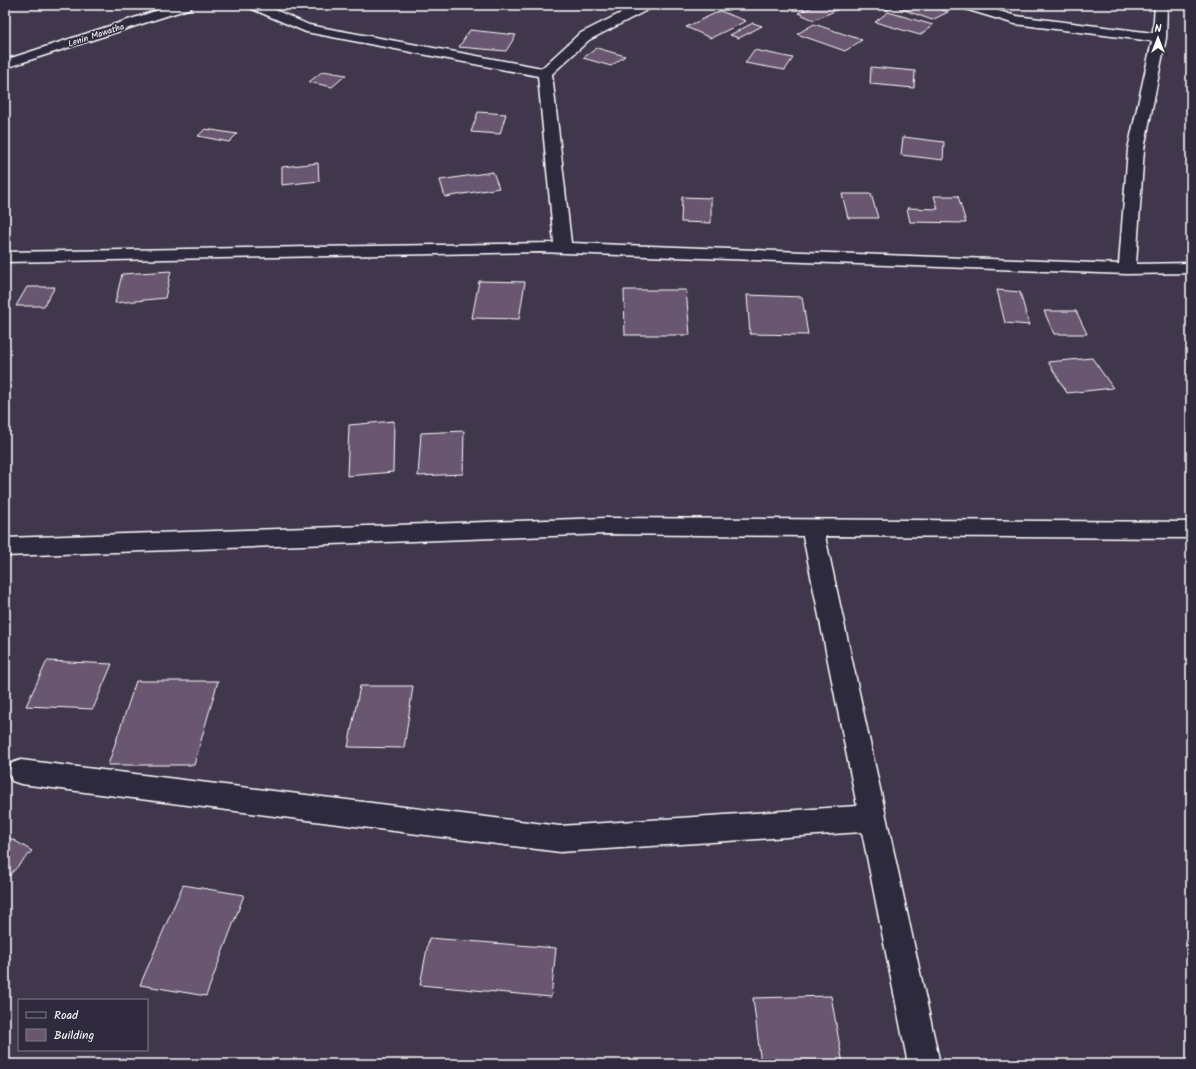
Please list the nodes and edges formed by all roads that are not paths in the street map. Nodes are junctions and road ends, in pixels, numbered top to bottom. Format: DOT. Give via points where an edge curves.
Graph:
graph roads {
  1 [pos="187,5"];
  2 [pos="254,5"];
  3 [pos="647,5"];
  4 [pos="966,5"];
  5 [pos="1161,5"];
  6 [pos="1159,38"];
  7 [pos="5,64"];
  8 [pos="544,73"];
  9 [pos="563,248"];
  10 [pos="5,257"];
  11 [pos="1191,268"];
  12 [pos="1127,269"];
  13 [pos="812,527"];
  14 [pos="1191,530"];
  15 [pos="5,547"];
  16 [pos="21,772"];
  17 [pos="873,818"];
  18 [pos="924,1064"];
  1 -- 7 [label="street, Lenin Mawatha"];
  2 -- 8 [label="street" via="306,28"];
  3 -- 8 [label="street" via="584,37"];
  4 -- 6 [label="street" via="1015,20"];
  5 -- 6 [label="street"];
  6 -- 12 [label="street" via="1136,149"];
  8 -- 9 [label="street"];
  9 -- 10 [label="street"];
  9 -- 12 [label="street"];
  11 -- 12 [label="street"];
  13 -- 14 [label="street"];
  13 -- 15 [label="street" via="606,526"];
  13 -- 17 [label="street"];
  16 -- 17 [label="street" via="560,839"];
  17 -- 18 [label="street"];
}
